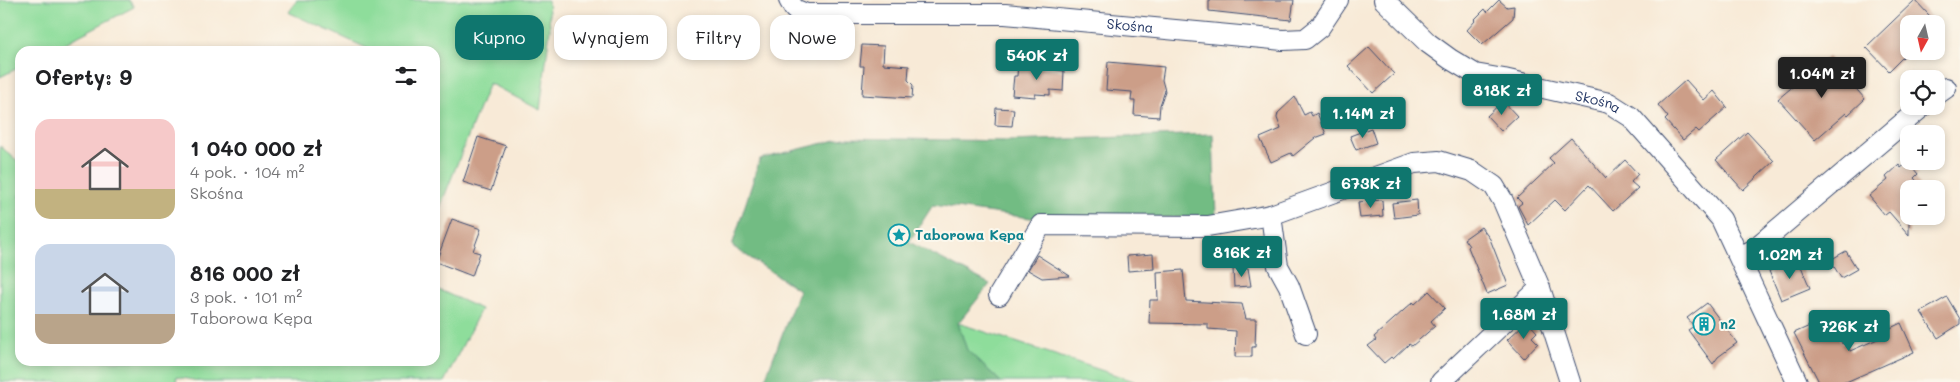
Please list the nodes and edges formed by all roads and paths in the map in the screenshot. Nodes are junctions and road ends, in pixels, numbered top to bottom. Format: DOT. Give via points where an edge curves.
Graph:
graph roads {
  1 [pos="789,0"];
  2 [pos="1338,0"];
  3 [pos="1384,0"];
  4 [pos="1913,115"];
  5 [pos="1271,214"];
  6 [pos="1740,256"];
  7 [pos="1540,288"];
  8 [pos="999,294"];
  9 [pos="1306,334"];
  10 [pos="1441,382"];
  11 [pos="1570,382"];
  12 [pos="1797,382"];
  1 -- 2 [label="street, Skośna" via="794,10 806,14 1005,14 1283,40 1305,39 1320,27"];
  3 -- 6 [label="street, Skośna" via="1428,43 1475,74 1609,103 1631,117 1721,219"];
  4 -- 6 [label="street" via="1753,250"];
  5 -- 7 [label="street" via="1414,163 1439,161 1472,171 1494,186"];
  5 -- 8 [label="street" via="1208,226 1041,225"];
  5 -- 9 [label="street" via="1278,266 1289,286"];
  6 -- 12 [label="street, Skośna"];
  7 -- 10 [label="street"];
  7 -- 11 [label="street"];
}
